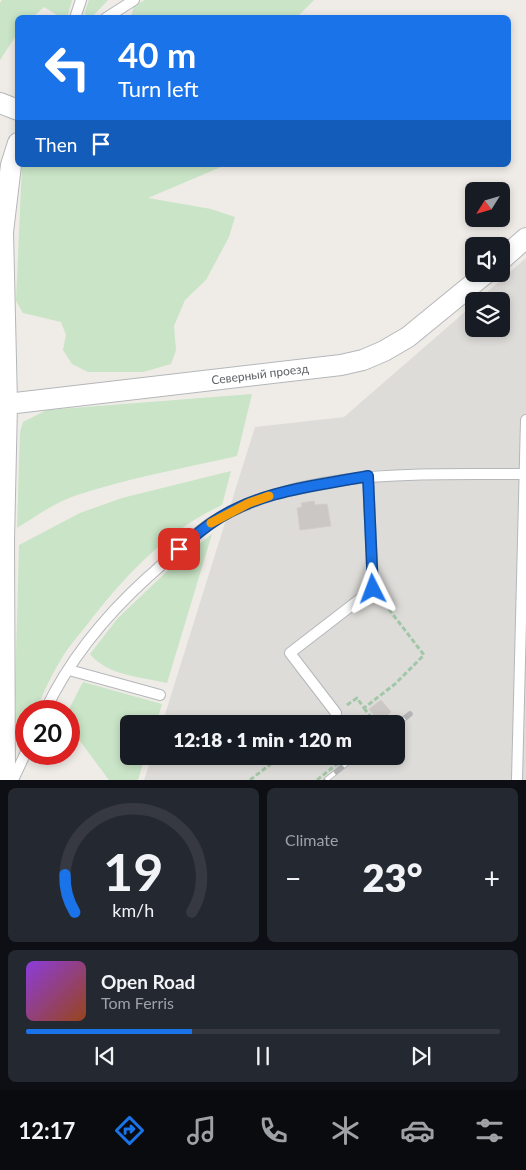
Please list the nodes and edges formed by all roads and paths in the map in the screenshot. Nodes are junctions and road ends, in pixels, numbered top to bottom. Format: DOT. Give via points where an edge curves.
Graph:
graph roads {
  1 [pos="80,0"];
  2 [pos="134,0"];
  3 [pos="76,15"];
  4 [pos="111,15"];
  5 [pos="0,103"];
  6 [pos="15,109"];
  7 [pos="15,153"];
  8 [pos="526,238"];
  9 [pos="510,252"];
  10 [pos="476,282"];
  11 [pos="7,404"];
  12 [pos="526,420"];
  13 [pos="524,474"];
  14 [pos="368,476"];
  15 [pos="373,589"];
  16 [pos="69,670"];
  17 [pos="160,695"];
  18 [pos="51,700"];
  19 [pos="364,708"];
  20 [pos="336,713"];
  21 [pos="369,715"];
  22 [pos="20,765"];
  23 [pos="269,765"];
  24 [pos="336,765"];
  25 [pos="5,780"];
  26 [pos="13,780"];
  27 [pos="250,780"];
  28 [pos="317,780"];
  29 [pos="517,780"];
  1 -- 3 [label="lane"];
  2 -- 4 [label="lane"];
  5 -- 6 [label="street"];
  7 -- 11 [label="street" via="2,232"];
  8 -- 9 [label="street"];
  10 -- 11 [label="street, Северный проезд" via="408,337 363,360"];
  11 -- 25 [label="street"];
  12 -- 13 [label="lane"];
  13 -- 14 [label="lane"];
  13 -- 29 [label="lane"];
  14 -- 15 [label="lane"];
  14 -- 16 [label="lane" via="284,490 249,503 213,522 126,597 85,644"];
  15 -- 19 [label="path" via="424,656"];
  15 -- 20 [label="lane" via="290,653"];
  16 -- 17 [label="lane"];
  16 -- 18 [label="lane"];
  19 -- 20 [label="path" via="356,698"];
  19 -- 21 [label="path"];
  22 -- 26 [label="lane"];
  23 -- 27 [label="path"];
  24 -- 28 [label="path"];
}
